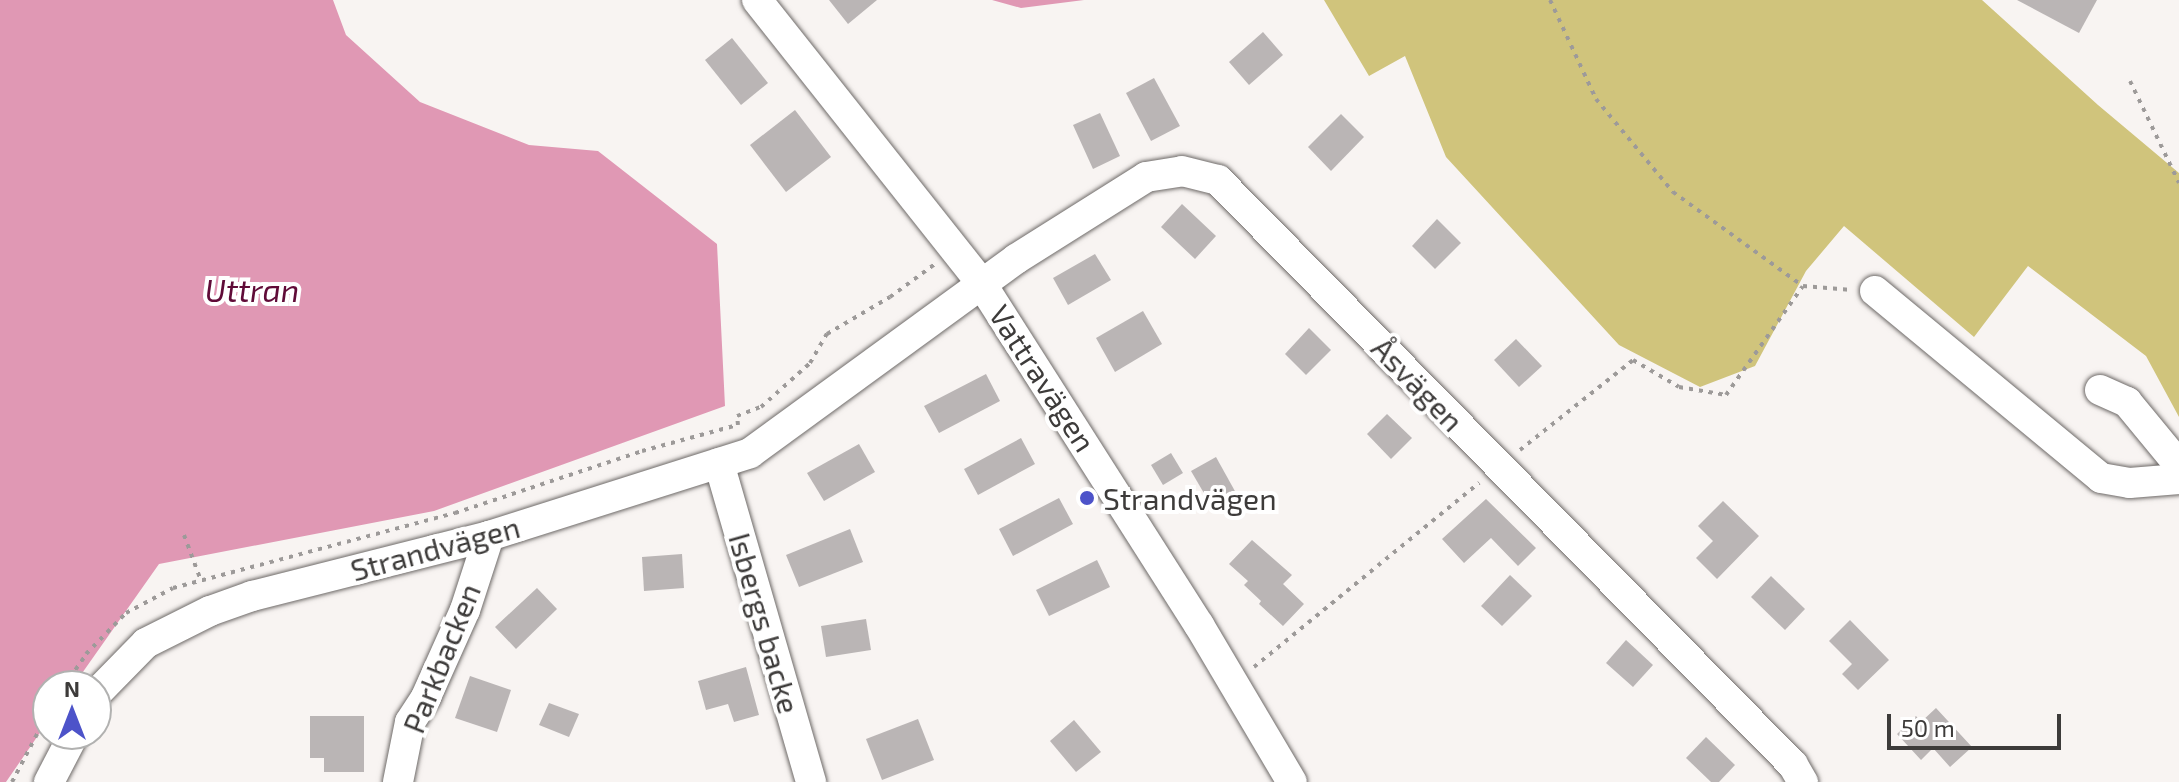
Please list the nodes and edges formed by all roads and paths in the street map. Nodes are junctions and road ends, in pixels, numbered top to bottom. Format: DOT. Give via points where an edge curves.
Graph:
graph roads {
  1 [pos="757,0"];
  2 [pos="1550,0"];
  3 [pos="2130,81"];
  4 [pos="2179,183"];
  5 [pos="944,257"];
  6 [pos="981,283"];
  7 [pos="1803,286"];
  8 [pos="1875,291"];
  9 [pos="2100,390"];
  10 [pos="719,463"];
  11 [pos="2179,465"];
  12 [pos="1498,467"];
  13 [pos="2179,479"];
  14 [pos="184,535"];
  15 [pos="489,536"];
  16 [pos="200,578"];
  17 [pos="75,670"];
  18 [pos="112,678"];
  19 [pos="1234,685"];
  20 [pos="32,744"];
  21 [pos="66,750"];
  22 [pos="12,782"];
  23 [pos="49,782"];
  24 [pos="398,782"];
  25 [pos="811,782"];
  26 [pos="1292,782"];
  27 [pos="1803,782"];
  1 -- 6 [label="street, Vattravägen"];
  2 -- 7 [label="path" via="1596,99 1673,192"];
  3 -- 4 [label="path"];
  5 -- 16 [label="path" via="827,334 810,363 761,407 737,416 738,425 455,513"];
  6 -- 10 [label="street, Strandvägen" via="800,420 750,453"];
  6 -- 12 [label="street, Åsvägen" via="1146,177 1182,171 1218,180"];
  6 -- 19 [label="street, Vattravägen"];
  7 -- 8 [label="path"];
  7 -- 12 [label="path" via="1726,395 1679,387 1633,360"];
  8 -- 13 [label="street" via="2101,478 2130,483"];
  9 -- 11 [label="street" via="2127,402"];
  10 -- 15 [label="street, Strandvägen"];
  10 -- 25 [label="street, Isbergs backe"];
  12 -- 19 [label="path"];
  12 -- 27 [label="street, Åsvägen" via="1793,765"];
  14 -- 16 [label="path"];
  15 -- 18 [label="street, Strandvägen" via="210,611 146,643"];
  15 -- 24 [label="street, Parkbacken" via="465,610 410,722"];
  16 -- 17 [label="path" via="126,613"];
  19 -- 26 [label="street, Vattravägen"];
  20 -- 22 [label="path"];
  21 -- 23 [label="street"];
}
